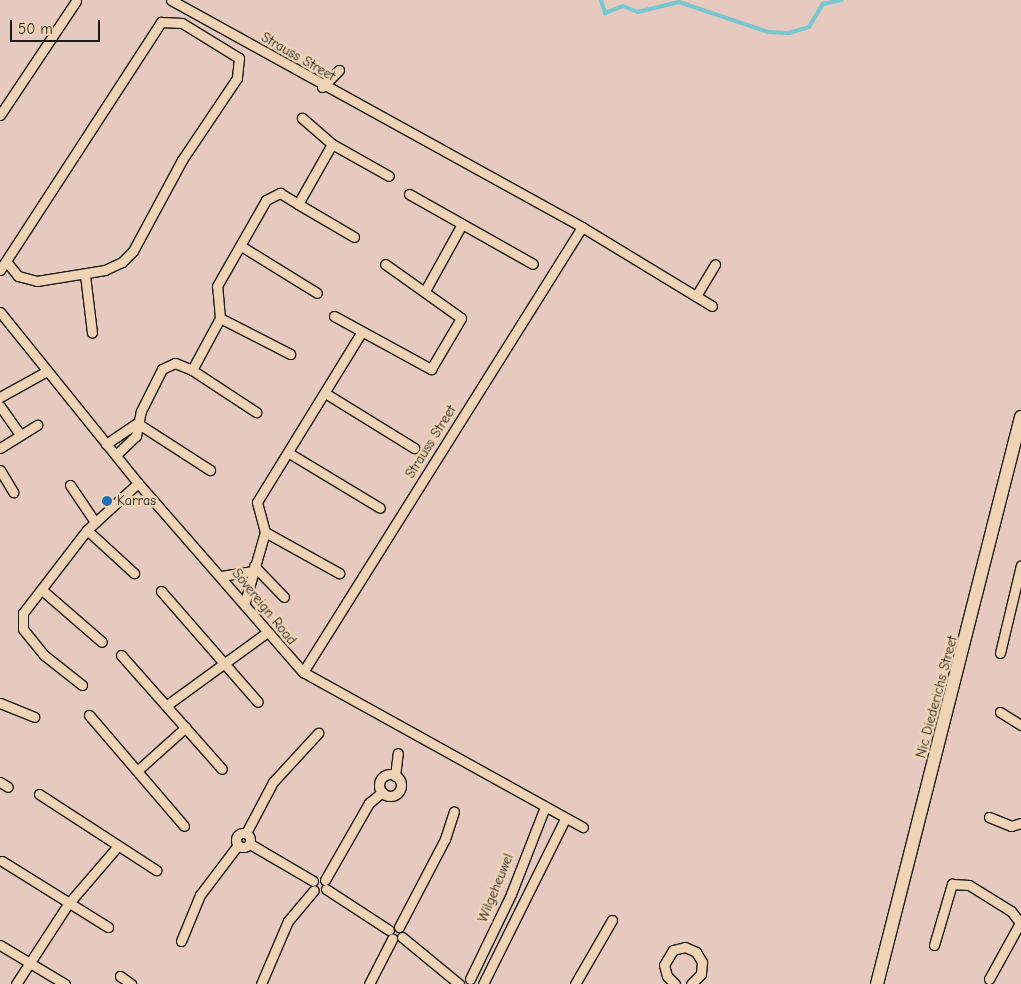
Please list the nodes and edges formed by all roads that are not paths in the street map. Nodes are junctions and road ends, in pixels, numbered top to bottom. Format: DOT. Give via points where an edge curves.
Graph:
graph roads {
  1 [pos="171,0"];
  2 [pos="76,1"];
  3 [pos="339,70"];
  4 [pos="322,87"];
  5 [pos="0,115"];
  6 [pos="302,118"];
  7 [pos="332,144"];
  8 [pos="389,176"];
  9 [pos="409,194"];
  10 [pos="298,204"];
  11 [pos="462,224"];
  12 [pos="582,227"];
  13 [pos="354,237"];
  14 [pos="241,246"];
  15 [pos="6,261"];
  16 [pos="385,264"];
  17 [pos="533,264"];
  18 [pos="715,264"];
  19 [pos="0,270"];
  20 [pos="85,275"];
  21 [pos="426,289"];
  22 [pos="317,293"];
  23 [pos="696,296"];
  24 [pos="712,306"];
  25 [pos="0,312"];
  26 [pos="334,316"];
  27 [pos="220,318"];
  28 [pos="92,333"];
  29 [pos="361,333"];
  30 [pos="290,354"];
  31 [pos="192,370"];
  32 [pos="46,371"];
  33 [pos="325,394"];
  34 [pos="0,398"];
  35 [pos="0,406"];
  36 [pos="256,412"];
  37 [pos="1021,417"];
  38 [pos="137,423"];
  39 [pos="37,425"];
  40 [pos="20,435"];
  41 [pos="106,444"];
  42 [pos="0,448"];
  43 [pos="414,448"];
  44 [pos="289,453"];
  45 [pos="116,456"];
  46 [pos="0,470"];
  47 [pos="210,470"];
  48 [pos="138,483"];
  49 [pos="70,485"];
  50 [pos="13,492"];
  51 [pos="380,508"];
  52 [pos="96,522"];
  53 [pos="87,530"];
  54 [pos="264,532"];
  55 [pos="253,568"];
  56 [pos="1020,571"];
  57 [pos="134,573"];
  58 [pos="339,573"];
  59 [pos="221,576"];
  60 [pos="42,590"];
  61 [pos="161,591"];
  62 [pos="284,597"];
  63 [pos="245,602"];
  64 [pos="266,632"];
  65 [pos="102,642"];
  66 [pos="1000,653"];
  67 [pos="121,655"];
  68 [pos="224,664"];
  69 [pos="303,672"];
  70 [pos="82,685"];
  71 [pos="258,702"];
  72 [pos="0,703"];
  73 [pos="167,705"];
  74 [pos="1000,712"];
  75 [pos="89,715"];
  76 [pos="34,717"];
  77 [pos="1021,725"];
  78 [pos="186,728"];
  79 [pos="318,733"];
  80 [pos="398,753"];
  81 [pos="222,769"];
  82 [pos="138,770"];
  83 [pos="396,776"];
  84 [pos="382,792"];
  85 [pos="39,794"];
  86 [pos="544,807"];
  87 [pos="454,811"];
  88 [pos="989,816"];
  89 [pos="565,819"];
  90 [pos="1021,823"];
  91 [pos="184,826"];
  92 [pos="583,827"];
  93 [pos="246,833"];
  94 [pos="250,844"];
  95 [pos="238,846"];
  96 [pos="117,847"];
  97 [pos="2,861"];
  98 [pos="156,870"];
  99 [pos="325,884"];
  100 [pos="314,885"];
  101 [pos="68,904"];
  102 [pos="612,920"];
  103 [pos="1021,922"];
  104 [pos="108,927"];
  105 [pos="389,930"];
  106 [pos="400,932"];
  107 [pos="392,939"];
  108 [pos="181,941"];
  109 [pos="0,945"];
  110 [pos="934,945"];
  111 [pos="29,963"];
  112 [pos="120,976"];
  113 [pos="989,979"];
  114 [pos="467,981"];
  115 [pos="16,984"];
  116 [pos="65,984"];
  117 [pos="131,984"];
  118 [pos="261,984"];
  119 [pos="369,984"];
  120 [pos="459,984"];
  121 [pos="482,984"];
  122 [pos="575,984"];
  123 [pos="675,984"];
  124 [pos="691,984"];
  125 [pos="877,984"];
  1 -- 4 [label="street, Strauss Street"];
  2 -- 5 [label="street"];
  3 -- 4 [label="street"];
  4 -- 12 [label="street, Strauss Street"];
  6 -- 7 [label="street"];
  7 -- 8 [label="street"];
  7 -- 10 [label="street"];
  9 -- 11 [label="street"];
  10 -- 13 [label="street"];
  10 -- 14 [label="street" via="286,195 273,194"];
  11 -- 17 [label="street"];
  11 -- 21 [label="street"];
  12 -- 23 [label="street, Strauss Street"];
  12 -- 69 [label="street, Strauss Street"];
  14 -- 22 [label="street"];
  14 -- 27 [label="street" via="215,293"];
  15 -- 19 [label="street"];
  15 -- 20 [label="street" via="27,280"];
  15 -- 20 [label="street" via="154,29 171,19 238,58 241,68 182,160 133,251 122,262"];
  16 -- 21 [label="street"];
  18 -- 23 [label="street"];
  20 -- 28 [label="street"];
  21 -- 29 [label="street" via="461,318 431,369"];
  23 -- 24 [label="street, Strauss Street"];
  25 -- 32 [label="street, Sovereign Road"];
  26 -- 29 [label="street"];
  27 -- 30 [label="street"];
  27 -- 31 [label="street"];
  29 -- 33 [label="street"];
  31 -- 36 [label="street"];
  31 -- 38 [label="street" via="175,363 162,368"];
  32 -- 34 [label="street"];
  32 -- 41 [label="street, Sovereign Road"];
  33 -- 43 [label="street"];
  33 -- 44 [label="street"];
  35 -- 40 [label="street"];
  37 -- 125 [label="street, Nic Diederichs Street"];
  38 -- 41 [label="street"];
  38 -- 45 [label="street" via="135,438"];
  38 -- 47 [label="street"];
  39 -- 40 [label="street"];
  40 -- 42 [label="street"];
  41 -- 45 [label="street, Sovereign Road"];
  44 -- 51 [label="street"];
  44 -- 54 [label="street" via="256,502"];
  45 -- 48 [label="street, Sovereign Road"];
  46 -- 50 [label="street"];
  48 -- 52 [label="street"];
  48 -- 59 [label="street, Sovereign Road"];
  49 -- 52 [label="street"];
  52 -- 53 [label="street"];
  53 -- 57 [label="street"];
  53 -- 60 [label="street"];
  54 -- 55 [label="street"];
  54 -- 58 [label="street"];
  55 -- 59 [label="street"];
  55 -- 62 [label="street"];
  55 -- 63 [label="street"];
  56 -- 66 [label="street"];
  59 -- 63 [label="street, Sovereign Road"];
  60 -- 65 [label="street"];
  60 -- 70 [label="street" via="23,613 23,628 44,655"];
  61 -- 68 [label="street"];
  63 -- 64 [label="street, Sovereign Road"];
  64 -- 68 [label="street"];
  64 -- 69 [label="street, Sovereign Road"];
  67 -- 73 [label="street"];
  68 -- 71 [label="street"];
  68 -- 73 [label="street"];
  69 -- 86 [label="street, Sovereign Road"];
  72 -- 76 [label="street"];
  73 -- 78 [label="street"];
  74 -- 77 [label="street"];
  75 -- 82 [label="street"];
  78 -- 81 [label="street"];
  78 -- 82 [label="street"];
  79 -- 93 [label="street" via="272,782"];
  80 -- 83 [label="street"];
  82 -- 91 [label="street"];
  83 -- 84 [label="street" via="384,777"];
  83 -- 84 [label="street" via="401,782 397,794"];
  84 -- 99 [label="street" via="369,803"];
  85 -- 96 [label="street"];
  86 -- 89 [label="street, Sovereign Road"];
  86 -- 114 [label="street, Wilgeheuwel" via="511,894"];
  87 -- 106 [label="street" via="445,839"];
  88 -- 90 [label="street" via="1011,826"];
  89 -- 92 [label="street, Sovereign Road"];
  89 -- 121 [label="street, Wilgeheuwel"];
  93 -- 94 [label="street"];
  93 -- 95 [label="street" via="237,836"];
  94 -- 95 [label="street"];
  94 -- 100 [label="street"];
  95 -- 108 [label="street" via="200,895"];
  96 -- 98 [label="street"];
  96 -- 101 [label="street"];
  97 -- 101 [label="street"];
  99 -- 100 [label="street"];
  99 -- 100 [label="street"];
  99 -- 105 [label="street"];
  100 -- 118 [label="street" via="288,921"];
  101 -- 104 [label="street"];
  101 -- 111 [label="street"];
  102 -- 122 [label="street"];
  103 -- 110 [label="street" via="1011,911 969,886 952,884"];
  103 -- 113 [label="street"];
  105 -- 106 [label="street"];
  105 -- 107 [label="street"];
  106 -- 107 [label="street"];
  106 -- 120 [label="street"];
  107 -- 119 [label="street"];
  109 -- 111 [label="street"];
  111 -- 115 [label="street"];
  111 -- 116 [label="street"];
  112 -- 117 [label="street"];
  114 -- 121 [label="street"];
  123 -- 124 [label="street" via="664,971 665,959 673,950 685,947 696,952 702,962 701,974"];
}
